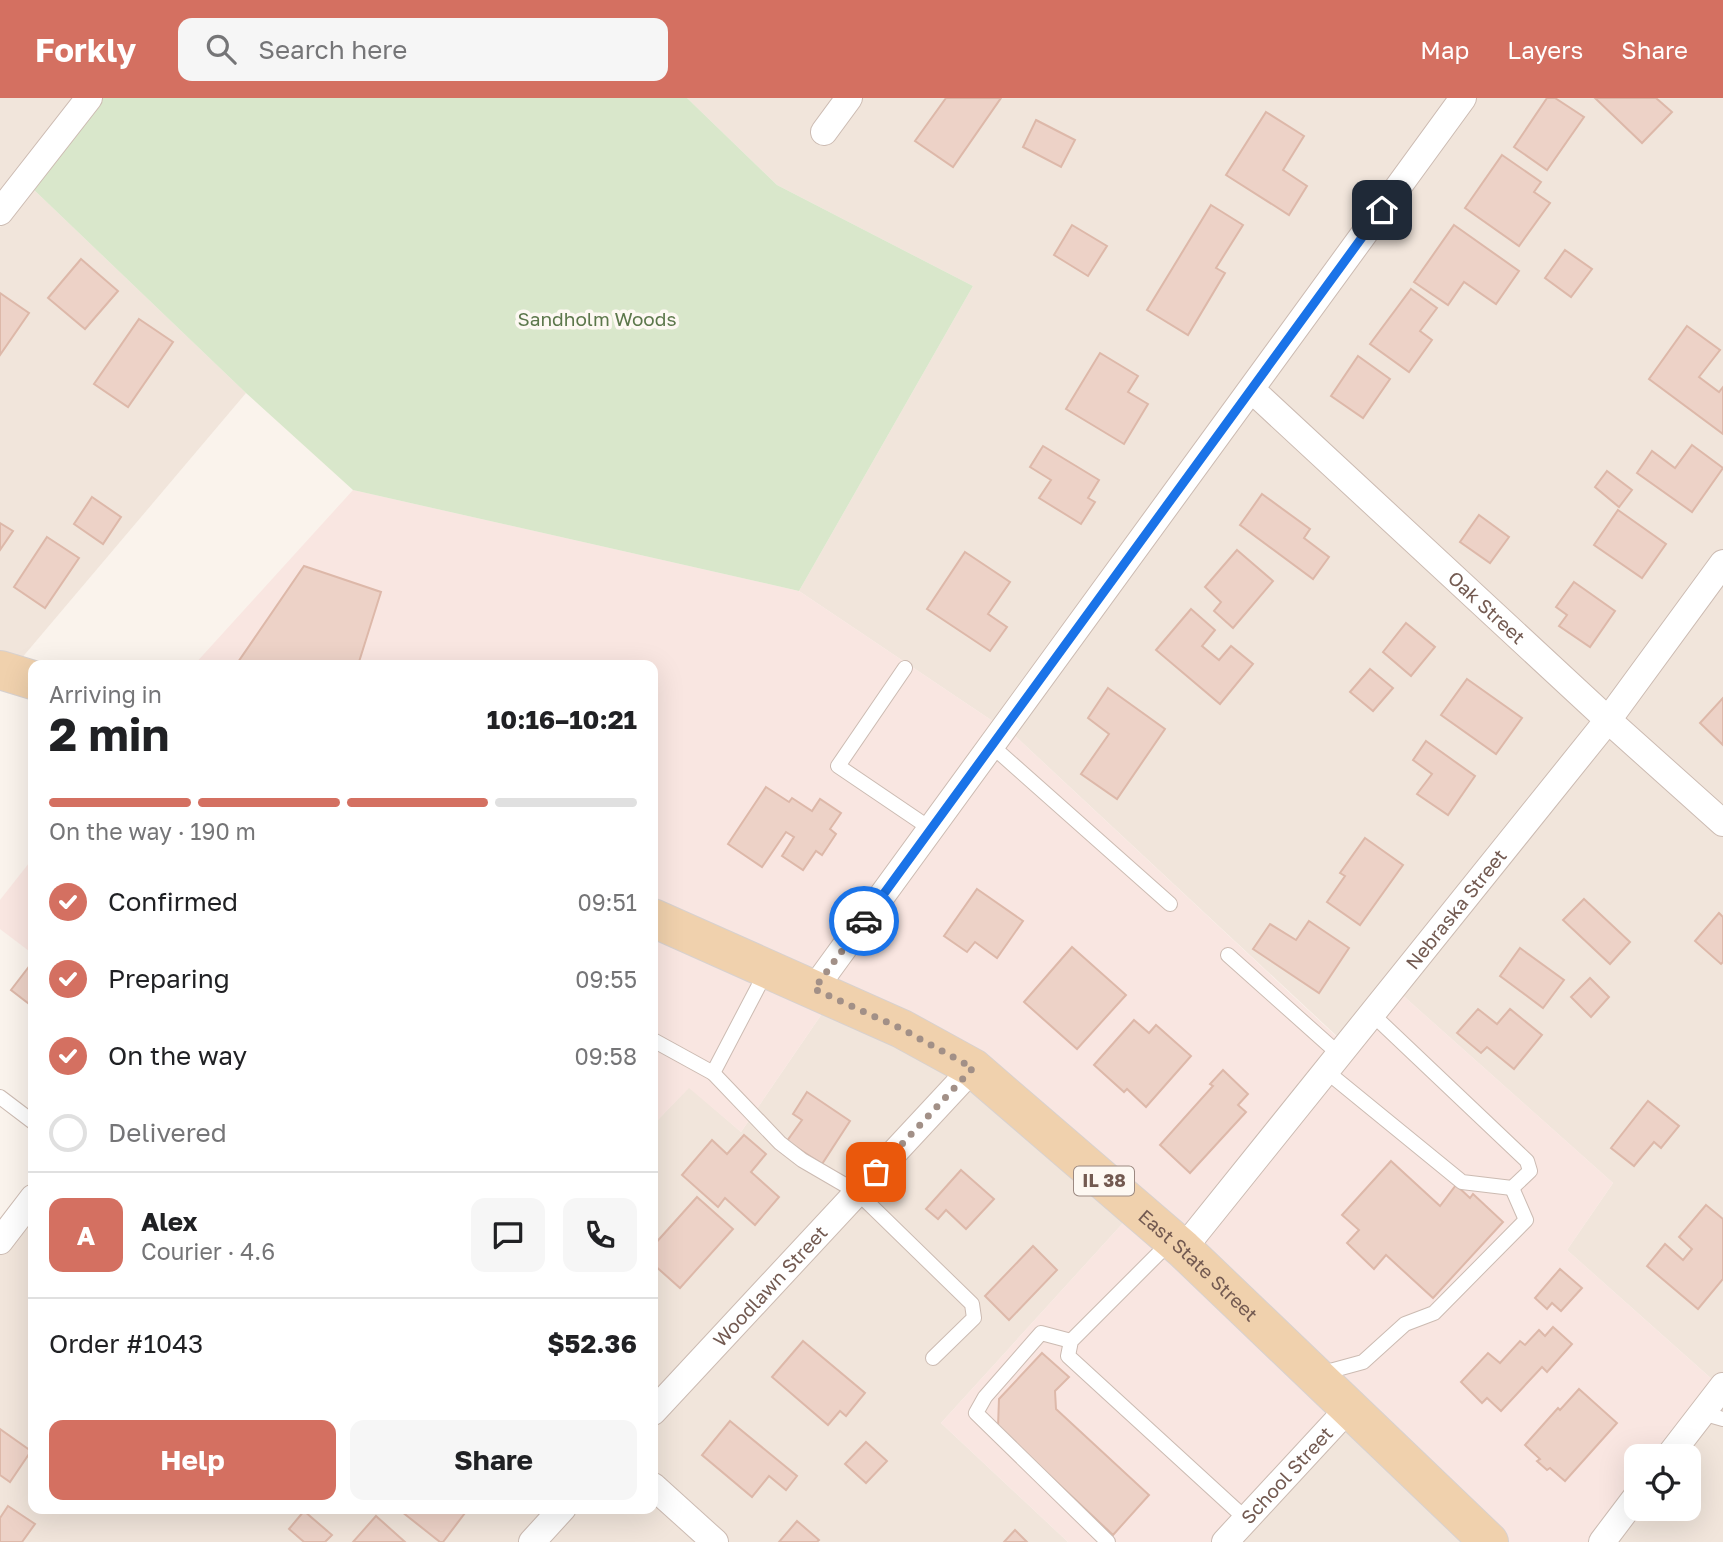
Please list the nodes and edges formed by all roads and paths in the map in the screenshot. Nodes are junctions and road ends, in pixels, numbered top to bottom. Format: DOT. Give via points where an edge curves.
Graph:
graph roads {
  1 [pos="89,98"];
  2 [pos="849,98"];
  3 [pos="1463,98"];
  4 [pos="824,132"];
  5 [pos="0,212"];
  6 [pos="1252,390"];
  7 [pos="1723,563"];
  8 [pos="905,668"];
  9 [pos="0,670"];
  10 [pos="28,678"];
  11 [pos="1608,720"];
  12 [pos="992,746"];
  13 [pos="1723,823"];
  14 [pos="931,829"];
  15 [pos="1170,904"];
  16 [pos="658,920"];
  17 [pos="1228,955"];
  18 [pos="767,969"];
  19 [pos="814,989"];
  20 [pos="1372,1014"];
  21 [pos="658,1043"];
  22 [pos="1333,1063"];
  23 [pos="973,1068"];
  24 [pos="713,1073"];
  25 [pos="0,1097"];
  26 [pos="28,1118"];
  27 [pos="1512,1188"];
  28 [pos="857,1192"];
  29 [pos="28,1203"];
  30 [pos="5,1225"];
  31 [pos="1178,1245"];
  32 [pos="1071,1341"];
  33 [pos="933,1358"];
  34 [pos="1313,1376"];
  35 [pos="1723,1386"];
  36 [pos="658,1407"];
  37 [pos="1348,1409"];
  38 [pos="1713,1416"];
  39 [pos="1682,1444"];
  40 [pos="658,1491"];
  41 [pos="1624,1513"];
  42 [pos="558,1514"];
  43 [pos="1246,1519"];
  44 [pos="532,1542"];
  45 [pos="715,1542"];
  46 [pos="1108,1542"];
  47 [pos="1224,1542"];
  48 [pos="1489,1542"];
  49 [pos="1602,1542"];
  1 -- 5 [label="street"];
  2 -- 4 [label="street"];
  3 -- 6 [label="street"];
  6 -- 11 [label="street, Oak Street"];
  6 -- 12 [label="street"];
  7 -- 11 [label="street, Nebraska Street"];
  8 -- 14 [label="lane" via="838,766"];
  9 -- 10 [label="main road"];
  11 -- 13 [label="street, Oak Street"];
  11 -- 20 [label="street, Nebraska Street"];
  12 -- 14 [label="street"];
  12 -- 15 [label="lane"];
  14 -- 19 [label="street"];
  16 -- 18 [label="main road, East State Street / IL 38"];
  17 -- 22 [label="lane"];
  18 -- 19 [label="main road, East State Street / IL 38"];
  18 -- 24 [label="lane"];
  19 -- 23 [label="main road, East State Street / IL 38"];
  20 -- 22 [label="street, Nebraska Street"];
  20 -- 27 [label="lane" via="1527,1161 1530,1171"];
  21 -- 24 [label="lane"];
  22 -- 27 [label="lane" via="1462,1182"];
  22 -- 31 [label="street, Nebraska Street"];
  23 -- 28 [label="street, Woodlawn Street"];
  23 -- 31 [label="main road, East State Street / IL 38"];
  24 -- 28 [label="lane" via="780,1143"];
  25 -- 26 [label="lane"];
  27 -- 34 [label="lane" via="1527,1220 1434,1313 1405,1324 1363,1362"];
  28 -- 33 [label="lane" via="972,1304 974,1318"];
  28 -- 36 [label="street, Woodlawn Street"];
  29 -- 30 [label="street"];
  31 -- 32 [label="lane"];
  31 -- 34 [label="main road, East State Street / IL 38"];
  32 -- 43 [label="lane" via="1068,1356"];
  32 -- 46 [label="lane" via="1041,1333 975,1413"];
  34 -- 37 [label="main road, East State Street / IL 38"];
  35 -- 38 [label="street"];
  37 -- 43 [label="street, School Street"];
  37 -- 48 [label="main road, East State Street / IL 38"];
  38 -- 39 [label="street"];
  40 -- 45 [label="street"];
  41 -- 49 [label="street"];
  42 -- 44 [label="street"];
  43 -- 47 [label="street, School Street"];
}
